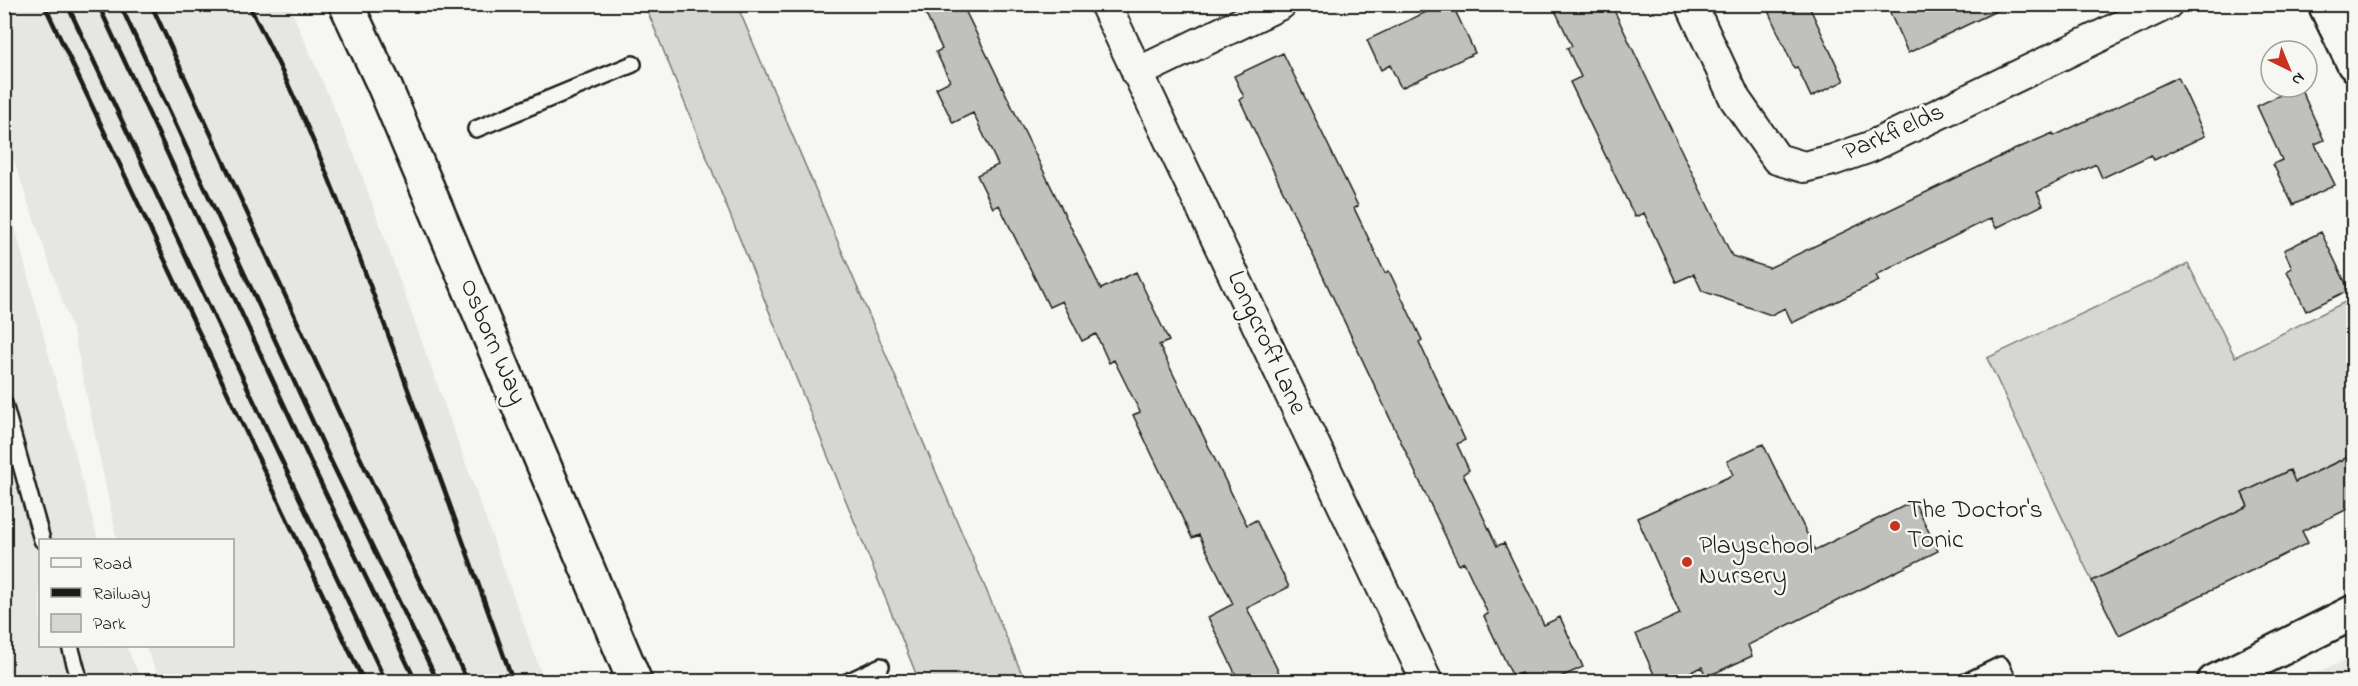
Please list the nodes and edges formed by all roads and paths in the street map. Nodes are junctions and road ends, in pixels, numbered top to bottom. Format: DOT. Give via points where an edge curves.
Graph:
graph roads {
  1 [pos="346,4"];
  2 [pos="1105,4"];
  3 [pos="1281,4"];
  4 [pos="1692,4"];
  5 [pos="2167,4"];
  6 [pos="2325,4"];
  7 [pos="633,64"];
  8 [pos="2354,64"];
  9 [pos="1137,72"];
  10 [pos="477,129"];
  11 [pos="4,404"];
  12 [pos="42,539"];
  13 [pos="2354,612"];
  14 [pos="71,647"];
  15 [pos="881,666"];
  16 [pos="80,681"];
  17 [pos="635,681"];
  18 [pos="847,681"];
  19 [pos="1427,681"];
  20 [pos="1966,681"];
  21 [pos="2009,681"];
  22 [pos="2214,681"];
  1 -- 17 [label="street, Osborn Way" via="384,85"];
  2 -- 9 [label="street, Longcroft Lane"];
  3 -- 9 [label="street"];
  4 -- 5 [label="street, Parkfields" via="1735,99 1761,138 1778,159 1804,167 1870,147"];
  6 -- 8 [label="street"];
  7 -- 10 [label="lane"];
  9 -- 19 [label="street, Longcroft Lane"];
  11 -- 12 [label="lane"];
  13 -- 22 [label="street"];
  14 -- 16 [label="lane"];
  15 -- 18 [label="lane"];
  20 -- 21 [label="lane" via="2001,665"];
}
